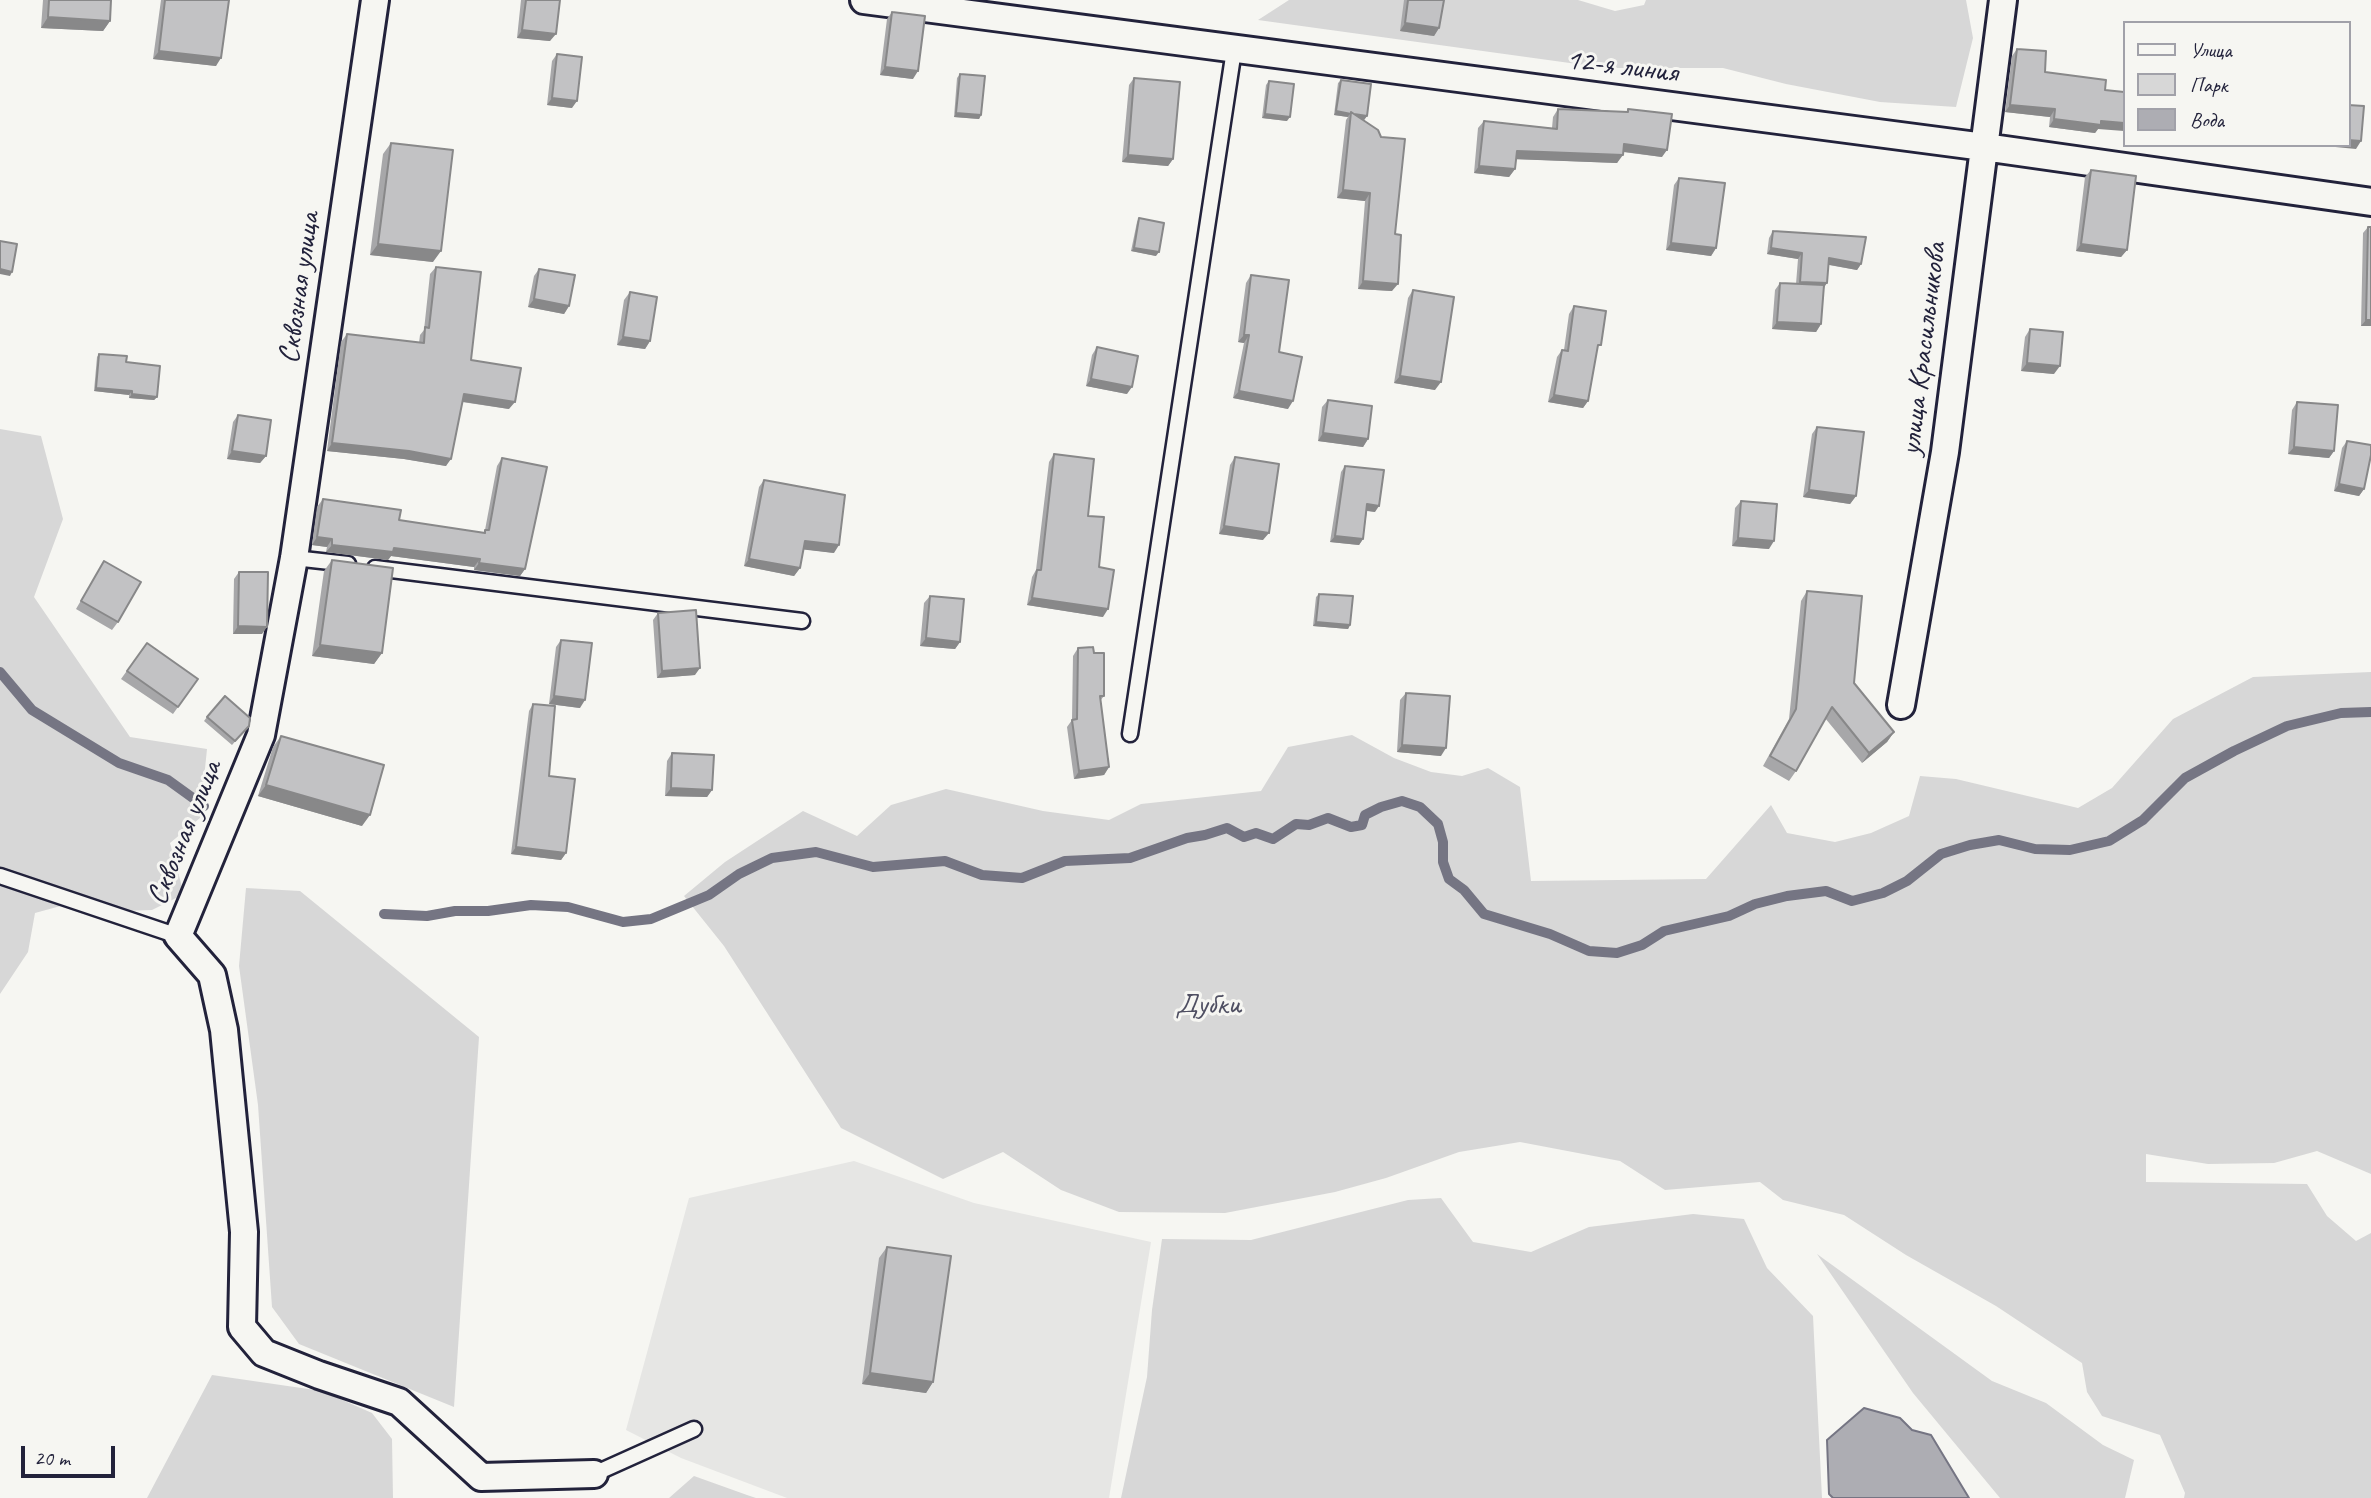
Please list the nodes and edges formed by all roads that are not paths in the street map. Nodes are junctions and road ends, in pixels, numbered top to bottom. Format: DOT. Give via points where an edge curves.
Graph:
graph roads {
  1 [pos="375,0"];
  2 [pos="864,0"];
  3 [pos="2003,0"];
  4 [pos="1234,50"];
  5 [pos="1984,147"];
  6 [pos="2371,202"];
  7 [pos="294,558"];
  8 [pos="802,621"];
  9 [pos="1901,705"];
  10 [pos="1130,734"];
  11 [pos="0,876"];
  12 [pos="178,936"];
  13 [pos="694,1429"];
  14 [pos="594,1474"];
  1 -- 7 [label="street, Сквозная улица"];
  2 -- 4 [label="street, 12-я линия"];
  3 -- 5 [label="street, улица Красильникова"];
  4 -- 5 [label="street, 12-я линия"];
  4 -- 10 [label="lane"];
  5 -- 6 [label="street, 12-я линия"];
  5 -- 9 [label="street, улица Красильникова" via="1945,452"];
  7 -- 8 [label="lane"];
  7 -- 12 [label="street, Сквозная улица" via="261,735"];
  11 -- 12 [label="lane"];
  12 -- 14 [label="street, Сквозная улица" via="212,975 224,1030 244,1231 243,1327 264,1353 399,1402 481,1477"];
  13 -- 14 [label="lane"];
}
